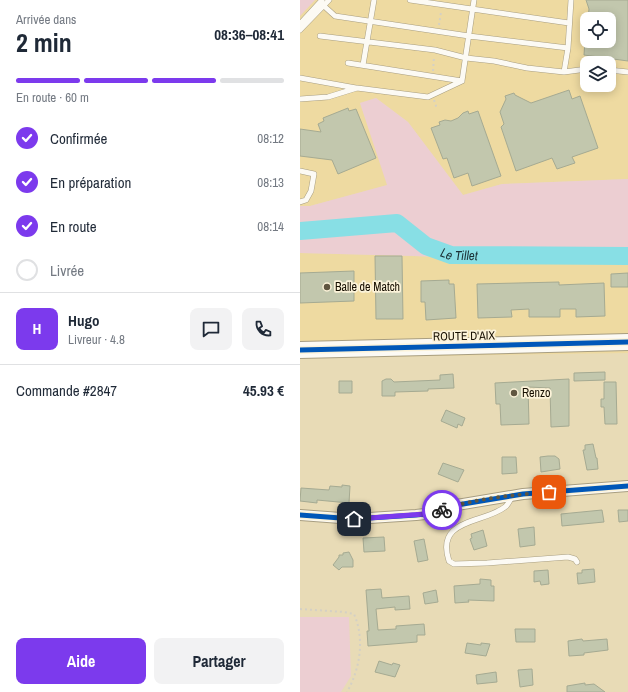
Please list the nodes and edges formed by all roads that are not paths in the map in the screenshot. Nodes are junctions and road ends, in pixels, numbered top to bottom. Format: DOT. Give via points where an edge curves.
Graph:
graph roads {
  1 [pos="322,0"];
  2 [pos="330,0"];
  3 [pos="374,0"];
  4 [pos="410,0"];
  5 [pos="474,0"];
  6 [pos="568,0"];
  7 [pos="571,0"];
  8 [pos="324,6"];
  9 [pos="473,9"];
  10 [pos="371,21"];
  11 [pos="569,23"];
  12 [pos="300,24"];
  13 [pos="300,30"];
  14 [pos="320,36"];
  15 [pos="469,36"];
  16 [pos="367,42"];
  17 [pos="568,48"];
  18 [pos="466,58"];
  19 [pos="348,62"];
  20 [pos="362,65"];
  21 [pos="580,70"];
  22 [pos="616,71"];
  23 [pos="564,72"];
  24 [pos="628,72"];
  25 [pos="300,78"];
  26 [pos="462,81"];
  27 [pos="357,88"];
  28 [pos="300,99"];
  29 [pos="300,171"];
  30 [pos="300,202"];
  31 [pos="628,342"];
  32 [pos="300,350"];
  33 [pos="628,486"];
  34 [pos="512,496"];
  35 [pos="300,515"];
  36 [pos="577,562"];
  1 -- 12 [label="lane"];
  2 -- 8 [label="lane"];
  3 -- 10 [label="lane"];
  4 -- 9 [label="lane"];
  5 -- 9 [label="lane"];
  6 -- 7 [label="lane"];
  7 -- 11 [label="lane"];
  8 -- 10 [label="lane" via="335,16"];
  8 -- 13 [label="lane"];
  9 -- 11 [label="lane"];
  9 -- 15 [label="lane"];
  10 -- 15 [label="lane"];
  10 -- 16 [label="lane"];
  11 -- 17 [label="lane"];
  14 -- 16 [label="lane"];
  15 -- 17 [label="lane"];
  15 -- 18 [label="lane"];
  16 -- 18 [label="lane" via="435,50"];
  16 -- 20 [label="lane"];
  17 -- 23 [label="lane"];
  18 -- 23 [label="lane"];
  18 -- 26 [label="lane"];
  19 -- 20 [label="lane"];
  20 -- 26 [label="lane"];
  21 -- 23 [label="lane"];
  22 -- 24 [label="lane"];
  25 -- 27 [label="lane"];
  26 -- 27 [label="lane" via="428,97"];
  27 -- 28 [label="lane" via="328,97"];
  29 -- 30 [label="lane" via="314,174 311,192 306,200"];
  31 -- 32 [label="main road, ROUTE D'AIX"];
  33 -- 34 [label="street"];
  34 -- 35 [label="street" via="457,504 434,513 416,515 354,519"];
  34 -- 36 [label="lane" via="506,506 460,525 451,534 446,545 449,561 454,564 487,563 568,557"];
}
